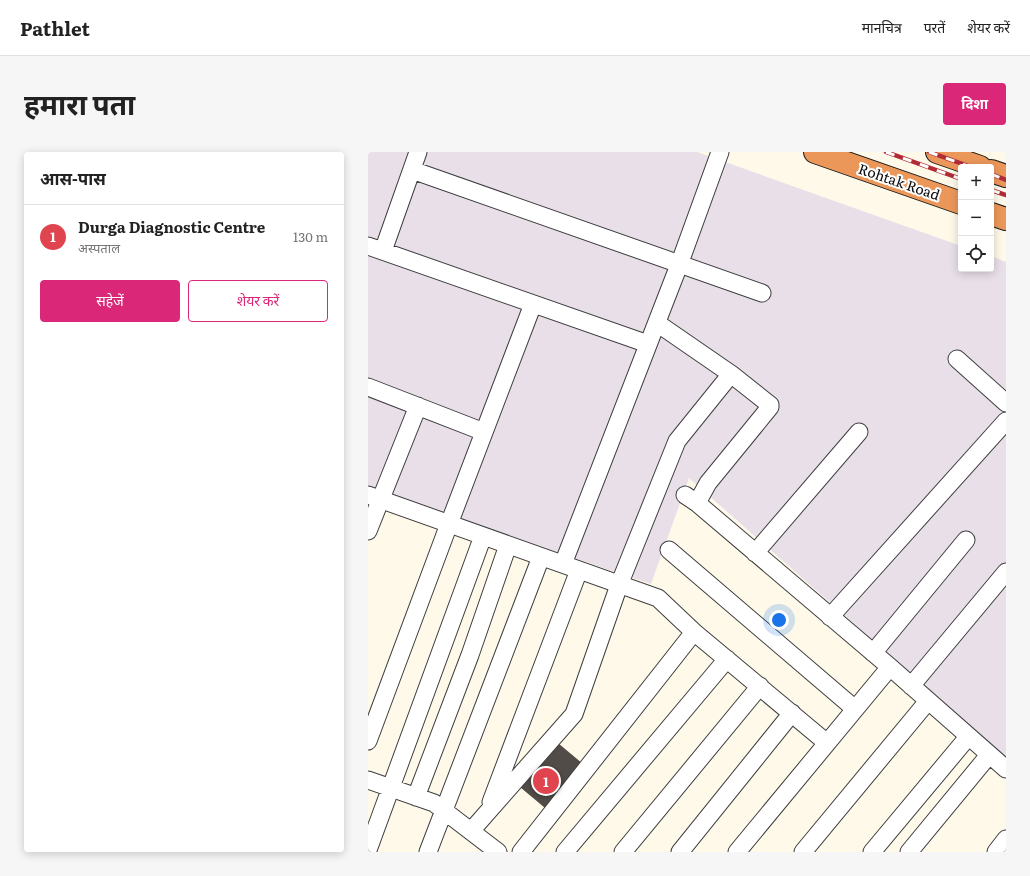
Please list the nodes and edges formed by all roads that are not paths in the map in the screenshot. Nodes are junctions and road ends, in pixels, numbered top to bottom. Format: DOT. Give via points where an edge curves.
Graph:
graph roads {
  1 [pos="418,152"];
  2 [pos="720,152"];
  3 [pos="815,152"];
  4 [pos="937,152"];
  5 [pos="971,164"];
  6 [pos="412,170"];
  7 [pos="994,172"];
  8 [pos="1006,176"];
  9 [pos="958,203"];
  10 [pos="994,215"];
  11 [pos="1006,219"];
  12 [pos="375,248"];
  13 [pos="679,265"];
  14 [pos="762,293"];
  15 [pos="533,304"];
  16 [pos="657,323"];
  17 [pos="648,344"];
  18 [pos="957,359"];
  19 [pos="731,374"];
  20 [pos="368,387"];
  21 [pos="1006,403"];
  22 [pos="418,406"];
  23 [pos="1006,421"];
  24 [pos="484,432"];
  25 [pos="859,432"];
  26 [pos="374,497"];
  27 [pos="449,524"];
  28 [pos="368,531"];
  29 [pos="483,536"];
  30 [pos="966,540"];
  31 [pos="508,545"];
  32 [pos="669,550"];
  33 [pos="755,553"];
  34 [pos="541,557"];
  35 [pos="563,564"];
  36 [pos="580,570"];
  37 [pos="1006,572"];
  38 [pos="619,585"];
  39 [pos="830,617"];
  40 [pos="694,632"];
  41 [pos="873,652"];
  42 [pos="727,659"];
  43 [pos="890,667"];
  44 [pos="760,686"];
  45 [pos="911,686"];
  46 [pos="928,701"];
  47 [pos="855,710"];
  48 [pos="792,713"];
  49 [pos="968,737"];
  50 [pos="368,741"];
  51 [pos="827,743"];
  52 [pos="989,755"];
  53 [pos="1006,769"];
  54 [pos="368,780"];
  55 [pos="392,788"];
  56 [pos="416,797"];
  57 [pos="443,810"];
  58 [pos="487,813"];
  59 [pos="471,831"];
  60 [pos="368,850"];
  61 [pos="428,852"];
  62 [pos="498,852"];
  63 [pos="521,852"];
  64 [pos="565,852"];
  65 [pos="623,852"];
  66 [pos="680,852"];
  67 [pos="737,852"];
  68 [pos="803,852"];
  69 [pos="872,852"];
  70 [pos="909,852"];
  1 -- 6 [label="street"];
  2 -- 13 [label="street"];
  3 -- 9 [label="highway, Rohtak Road"];
  4 -- 5 [label="highway"];
  6 -- 12 [label="street"];
  6 -- 13 [label="street"];
  7 -- 8 [label="highway"];
  10 -- 11 [label="highway"];
  12 -- 15 [label="street"];
  13 -- 14 [label="street"];
  13 -- 16 [label="street"];
  15 -- 17 [label="street"];
  15 -- 24 [label="street"];
  16 -- 17 [label="street"];
  16 -- 19 [label="street"];
  17 -- 35 [label="street"];
  18 -- 21 [label="street"];
  19 -- 33 [label="street" via="769,404 770,408 708,483 691,499"];
  19 -- 38 [label="street" via="677,441"];
  20 -- 22 [label="street"];
  22 -- 24 [label="street"];
  22 -- 26 [label="street"];
  23 -- 39 [label="street"];
  24 -- 27 [label="street"];
  25 -- 33 [label="street"];
  26 -- 27 [label="street"];
  26 -- 28 [label="street"];
  27 -- 29 [label="street"];
  27 -- 50 [label="street"];
  29 -- 31 [label="street"];
  29 -- 55 [label="street"];
  30 -- 41 [label="street"];
  31 -- 34 [label="street"];
  31 -- 56 [label="street" via="470,655"];
  32 -- 47 [label="street"];
  33 -- 39 [label="street"];
  34 -- 35 [label="street"];
  34 -- 57 [label="street"];
  35 -- 36 [label="street"];
  36 -- 38 [label="street"];
  36 -- 58 [label="street"];
  37 -- 45 [label="street"];
  38 -- 40 [label="street" via="658,598"];
  38 -- 58 [label="street" via="574,714"];
  39 -- 41 [label="street"];
  40 -- 42 [label="street"];
  40 -- 63 [label="street"];
  41 -- 43 [label="street"];
  42 -- 44 [label="street"];
  42 -- 64 [label="street"];
  43 -- 45 [label="street"];
  43 -- 47 [label="street"];
  44 -- 48 [label="street"];
  44 -- 65 [label="street"];
  45 -- 46 [label="street"];
  46 -- 49 [label="street"];
  46 -- 68 [label="street"];
  47 -- 51 [label="street"];
  48 -- 51 [label="street"];
  48 -- 66 [label="street"];
  49 -- 52 [label="street"];
  49 -- 69 [label="street"];
  51 -- 67 [label="street"];
  52 -- 53 [label="street"];
  52 -- 70 [label="street"];
  54 -- 55 [label="street"];
  55 -- 56 [label="street"];
  55 -- 60 [label="street"];
  56 -- 57 [label="street" via="434,803"];
  57 -- 59 [label="street"];
  57 -- 61 [label="street"];
  58 -- 59 [label="street"];
  59 -- 62 [label="street"];
}
